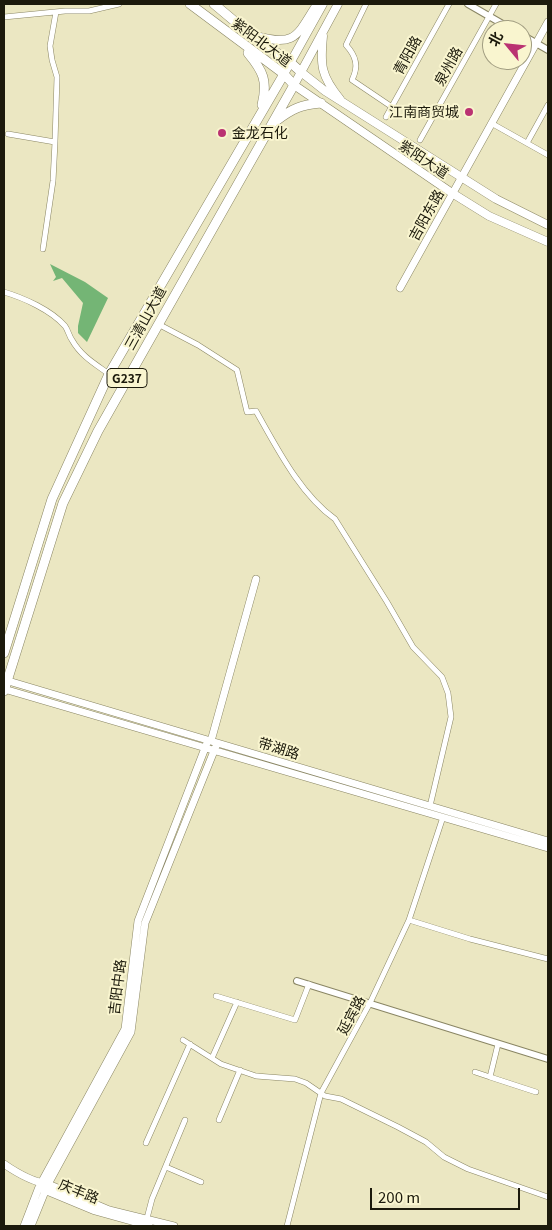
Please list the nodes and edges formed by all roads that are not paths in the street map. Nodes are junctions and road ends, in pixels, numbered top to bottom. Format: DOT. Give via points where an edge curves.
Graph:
graph roads {
  1 [pos="119,4"];
  2 [pos="190,4"];
  3 [pos="214,4"];
  4 [pos="317,4"];
  5 [pos="323,4"];
  6 [pos="338,4"];
  7 [pos="366,4"];
  8 [pos="449,4"];
  9 [pos="468,4"];
  10 [pos="496,4"];
  11 [pos="56,12"];
  12 [pos="489,16"];
  13 [pos="4,17"];
  14 [pos="496,20"];
  15 [pos="548,22"];
  16 [pos="245,30"];
  17 [pos="324,30"];
  18 [pos="236,40"];
  19 [pos="532,41"];
  20 [pos="536,44"];
  21 [pos="548,50"];
  22 [pos="291,63"];
  23 [pos="301,72"];
  24 [pos="284,74"];
  25 [pos="294,84"];
  26 [pos="325,92"];
  27 [pos="320,102"];
  28 [pos="345,104"];
  29 [pos="548,104"];
  30 [pos="392,107"];
  31 [pos="260,114"];
  32 [pos="386,117"];
  33 [pos="491,123"];
  34 [pos="272,124"];
  35 [pos="8,134"];
  36 [pos="420,140"];
  37 [pos="55,142"];
  38 [pos="527,143"];
  39 [pos="548,155"];
  40 [pos="461,178"];
  41 [pos="452,193"];
  42 [pos="548,225"];
  43 [pos="548,242"];
  44 [pos="43,249"];
  45 [pos="400,288"];
  46 [pos="4,292"];
  47 [pos="157,323"];
  48 [pos="109,374"];
  49 [pos="256,579"];
  50 [pos="4,653"];
  51 [pos="6,680"];
  52 [pos="4,690"];
  53 [pos="211,744"];
  54 [pos="430,806"];
  55 [pos="443,817"];
  56 [pos="548,841"];
  57 [pos="548,848"];
  58 [pos="409,920"];
  59 [pos="548,958"];
  60 [pos="297,981"];
  61 [pos="309,984"];
  62 [pos="216,996"];
  63 [pos="237,1002"];
  64 [pos="370,1003"];
  65 [pos="183,1040"];
  66 [pos="190,1044"];
  67 [pos="498,1044"];
  68 [pos="212,1058"];
  69 [pos="548,1060"];
  70 [pos="240,1070"];
  71 [pos="475,1072"];
  72 [pos="490,1077"];
  73 [pos="536,1092"];
  74 [pos="321,1093"];
  75 [pos="185,1120"];
  76 [pos="219,1120"];
  77 [pos="146,1143"];
  78 [pos="4,1164"];
  79 [pos="166,1167"];
  80 [pos="4,1170"];
  81 [pos="201,1182"];
  82 [pos="43,1186"];
  83 [pos="548,1197"];
  84 [pos="147,1224"];
  85 [pos="24,1226"];
  86 [pos="31,1226"];
  87 [pos="174,1226"];
  88 [pos="288,1226"];
  1 -- 11 [label="street" via="89,11"];
  2 -- 18 [label="highway, 紫阳北大道"];
  3 -- 16 [label="highway, 紫阳北大道"];
  4 -- 16 [label="main road" via="298,34 287,40 272,40"];
  5 -- 22 [label="main road, 三清山大道"];
  6 -- 17 [label="main road, 三清山大道"];
  7 -- 30 [label="street" via="346,45 356,60 357,71 352,80"];
  8 -- 30 [label="street, 青阳路"];
  9 -- 12 [label="street"];
  10 -- 12 [label="street, 泉州路"];
  11 -- 13 [label="street"];
  11 -- 37 [label="street" via="50,46 57,77"];
  12 -- 14 [label="street"];
  12 -- 36 [label="street, 泉州路"];
  15 -- 20 [label="main road, 吉阳东路"];
  16 -- 18 [label="highway" via="236,34"];
  16 -- 22 [label="highway, 紫阳北大道"];
  17 -- 23 [label="main road, 三清山大道"];
  17 -- 28 [label="main road" via="321,61 325,78"];
  18 -- 24 [label="highway, 紫阳北大道"];
  18 -- 31 [label="highway" via="263,75 266,90"];
  19 -- 20 [label="street"];
  20 -- 21 [label="street"];
  20 -- 33 [label="main road, 吉阳东路"];
  22 -- 23 [label="highway, 紫阳北大道"];
  22 -- 24 [label="main road, 三清山大道"];
  23 -- 25 [label="main road, 三清山大道"];
  23 -- 26 [label="main road, 紫阳大道"];
  24 -- 25 [label="highway, 紫阳北大道"];
  24 -- 31 [label="highway, 三清山大道 / G237"];
  25 -- 27 [label="main road, 紫阳大道"];
  25 -- 34 [label="highway, 三清山大道 / G237"];
  26 -- 27 [label="main road" via="320,95"];
  26 -- 28 [label="main road, 紫阳大道"];
  27 -- 34 [label="highway" via="292,109"];
  27 -- 41 [label="main road, 紫阳大道"];
  28 -- 40 [label="main road, 紫阳大道"];
  29 -- 38 [label="street"];
  30 -- 32 [label="street, 青阳路"];
  31 -- 48 [label="highway, 三清山大道 / G237"];
  33 -- 38 [label="street"];
  33 -- 40 [label="main road, 吉阳东路"];
  34 -- 47 [label="highway, 三清山大道 / G237"];
  35 -- 37 [label="street"];
  37 -- 44 [label="street"];
  38 -- 39 [label="street"];
  40 -- 41 [label="main road, 吉阳东路"];
  40 -- 42 [label="main road, 紫阳大道"];
  41 -- 43 [label="main road, 紫阳大道" via="489,216"];
  41 -- 45 [label="main road, 吉阳东路"];
  46 -- 48 [label="street" via="42,308 65,327 84,358"];
  47 -- 51 [label="highway, 三清山大道 / G237" via="98,430 63,503"];
  47 -- 54 [label="street" via="237,370 246,412 256,411 292,472 323,511 335,519 413,647 442,677 451,717"];
  48 -- 50 [label="highway, 三清山大道 / G237" via="52,498"];
  49 -- 53 [label="main road, 吉阳中路"];
  51 -- 52 [label="highway, 三清山大道 / G237"];
  51 -- 53 [label="main road, 带湖路"];
  52 -- 53 [label="main road, 带湖路"];
  53 -- 54 [label="main road, 带湖路"];
  53 -- 55 [label="main road, 带湖路"];
  53 -- 82 [label="main road, 吉阳中路" via="138,921 125,1028"];
  54 -- 56 [label="main road, 带湖路"];
  55 -- 57 [label="main road, 带湖路"];
  55 -- 58 [label="street, 延宾路"];
  58 -- 59 [label="street"];
  58 -- 64 [label="street, 延宾路"];
  60 -- 61 [label="street"];
  61 -- 63 [label="street" via="295,1020"];
  61 -- 64 [label="street"];
  62 -- 63 [label="street"];
  63 -- 68 [label="street"];
  64 -- 67 [label="street"];
  64 -- 74 [label="street, 延宾路"];
  65 -- 66 [label="street"];
  66 -- 68 [label="street"];
  66 -- 77 [label="street"];
  67 -- 69 [label="street"];
  67 -- 72 [label="street"];
  68 -- 70 [label="street"];
  70 -- 74 [label="street" via="256,1076 295,1079"];
  70 -- 76 [label="street"];
  71 -- 72 [label="street"];
  72 -- 73 [label="street"];
  74 -- 83 [label="street" via="341,1099 398,1127 468,1169"];
  74 -- 88 [label="street, 延宾路"];
  75 -- 79 [label="street"];
  78 -- 82 [label="main road"];
  79 -- 81 [label="street"];
  79 -- 84 [label="street" via="152,1199"];
  80 -- 82 [label="main road, 庆丰路"];
  82 -- 84 [label="main road, 庆丰路" via="95,1211"];
  82 -- 85 [label="main road, 吉阳中路"];
  82 -- 86 [label="main road, 吉阳中路"];
  84 -- 87 [label="main road, 庆丰路"];
}
